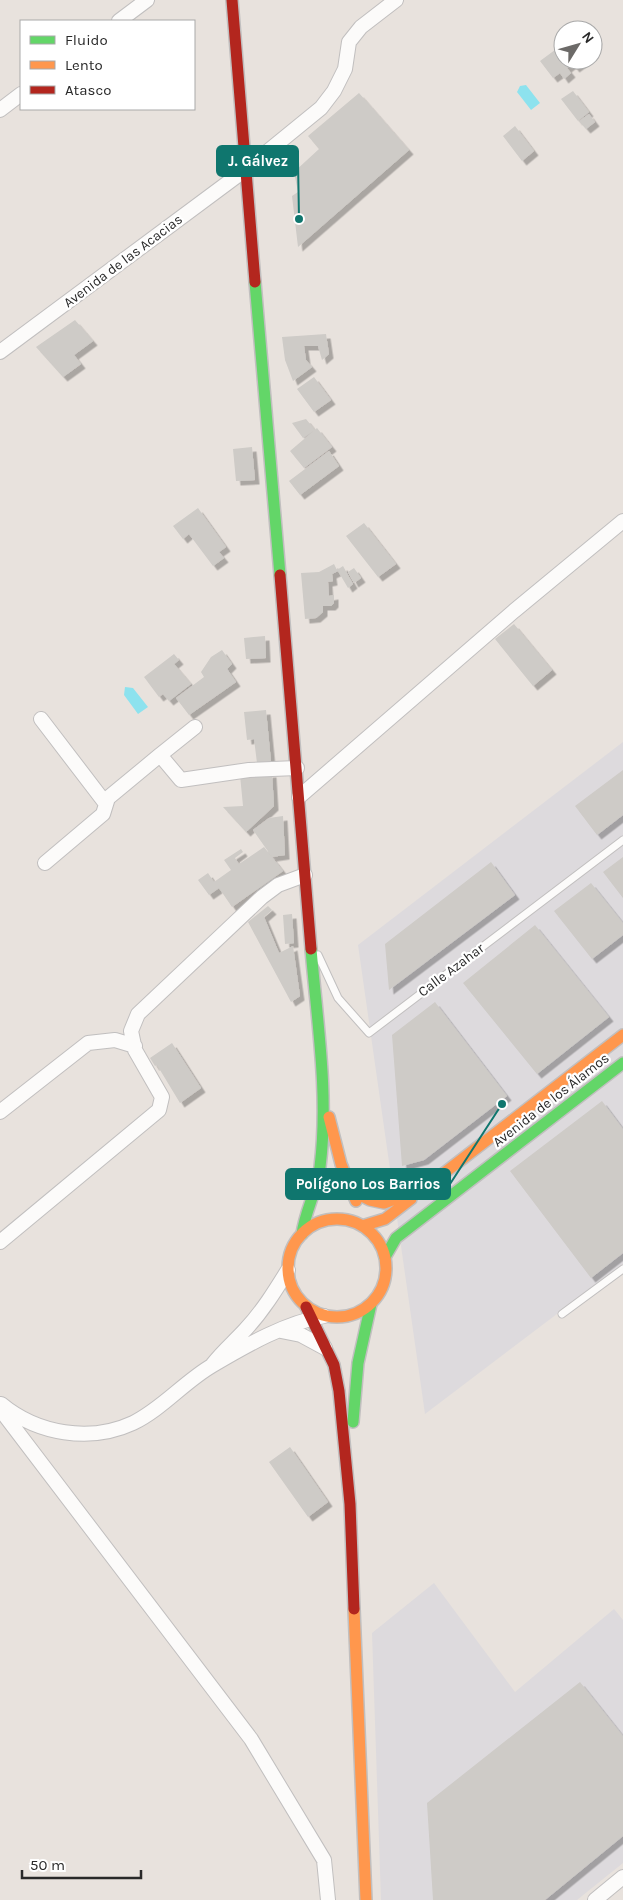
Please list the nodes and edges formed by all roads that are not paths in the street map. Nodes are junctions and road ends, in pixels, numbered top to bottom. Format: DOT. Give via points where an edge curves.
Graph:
graph roads {
  1 [pos="147,0"];
  2 [pos="232,0"];
  3 [pos="396,0"];
  4 [pos="119,20"];
  5 [pos="20,95"];
  6 [pos="0,110"];
  7 [pos="245,170"];
  8 [pos="0,352"];
  9 [pos="623,521"];
  10 [pos="40,718"];
  11 [pos="195,727"];
  12 [pos="160,756"];
  13 [pos="297,768"];
  14 [pos="299,797"];
  15 [pos="106,804"];
  16 [pos="623,840"];
  17 [pos="44,863"];
  18 [pos="305,875"];
  19 [pos="311,938"];
  20 [pos="623,1035"];
  21 [pos="134,1046"];
  22 [pos="623,1063"];
  23 [pos="323,1096"];
  24 [pos="0,1112"];
  25 [pos="426,1187"];
  26 [pos="350,1190"];
  27 [pos="368,1228"];
  28 [pos="302,1234"];
  29 [pos="0,1242"];
  30 [pos="385,1257"];
  31 [pos="623,1269"];
  32 [pos="288,1270"];
  33 [pos="371,1304"];
  34 [pos="314,1314"];
  35 [pos="562,1314"];
  36 [pos="278,1331"];
  37 [pos="328,1350"];
  38 [pos="213,1365"];
  39 [pos="0,1403"];
  40 [pos="0,1409"];
  41 [pos="350,1504"];
  42 [pos="623,1877"];
  43 [pos="328,1900"];
  44 [pos="366,1900"];
  45 [pos="595,1900"];
  1 -- 4 [label="street"];
  2 -- 7 [label="main road"];
  3 -- 7 [label="street, Avenida de las Acacias" via="361,27 349,42 345,69 321,108"];
  5 -- 6 [label="street"];
  7 -- 8 [label="street, Avenida de las Acacias"];
  7 -- 13 [label="main road"];
  9 -- 14 [label="street"];
  10 -- 15 [label="street"];
  11 -- 12 [label="street"];
  12 -- 13 [label="street" via="181,780 249,770"];
  12 -- 15 [label="street" via="108,798"];
  13 -- 14 [label="main road"];
  14 -- 18 [label="main road"];
  15 -- 17 [label="street" via="103,814"];
  16 -- 19 [label="lane, Calle Azahar" via="369,1033 338,998"];
  18 -- 19 [label="main road"];
  18 -- 21 [label="street" via="278,885 262,897 138,1014 131,1031"];
  19 -- 23 [label="main road"];
  20 -- 25 [label="main road, Avenida de los Álamos"];
  21 -- 24 [label="street" via="115,1040 88,1044"];
  21 -- 29 [label="street" via="162,1097 158,1110"];
  22 -- 30 [label="main road, Avenida de los Álamos" via="396,1238"];
  23 -- 26 [label="main road"];
  23 -- 28 [label="main road" via="320,1164 315,1190 303,1218"];
  25 -- 26 [label="main road, Avenida de los Álamos" via="384,1203"];
  25 -- 27 [label="main road, Avenida de los Álamos"];
  26 -- 27 [label="main road"];
  27 -- 28 [label="main road" via="337,1219 312,1226"];
  27 -- 30 [label="main road"];
  28 -- 32 [label="main road" via="289,1256"];
  30 -- 33 [label="main road" via="386,1274 381,1291"];
  31 -- 35 [label="lane"];
  32 -- 34 [label="main road" via="290,1284 297,1296"];
  32 -- 38 [label="street" via="265,1305"];
  33 -- 34 [label="main road" via="357,1314 341,1318"];
  33 -- 41 [label="main road" via="360,1342 354,1389"];
  34 -- 36 [label="street"];
  34 -- 37 [label="main road"];
  36 -- 37 [label="street" via="301,1334"];
  36 -- 38 [label="street"];
  37 -- 41 [label="main road" via="339,1391"];
  38 -- 39 [label="street" via="133,1422 105,1432 68,1432 36,1425"];
  40 -- 43 [label="street" via="251,1739 324,1860"];
  41 -- 44 [label="main road"];
  42 -- 45 [label="street"];
}
